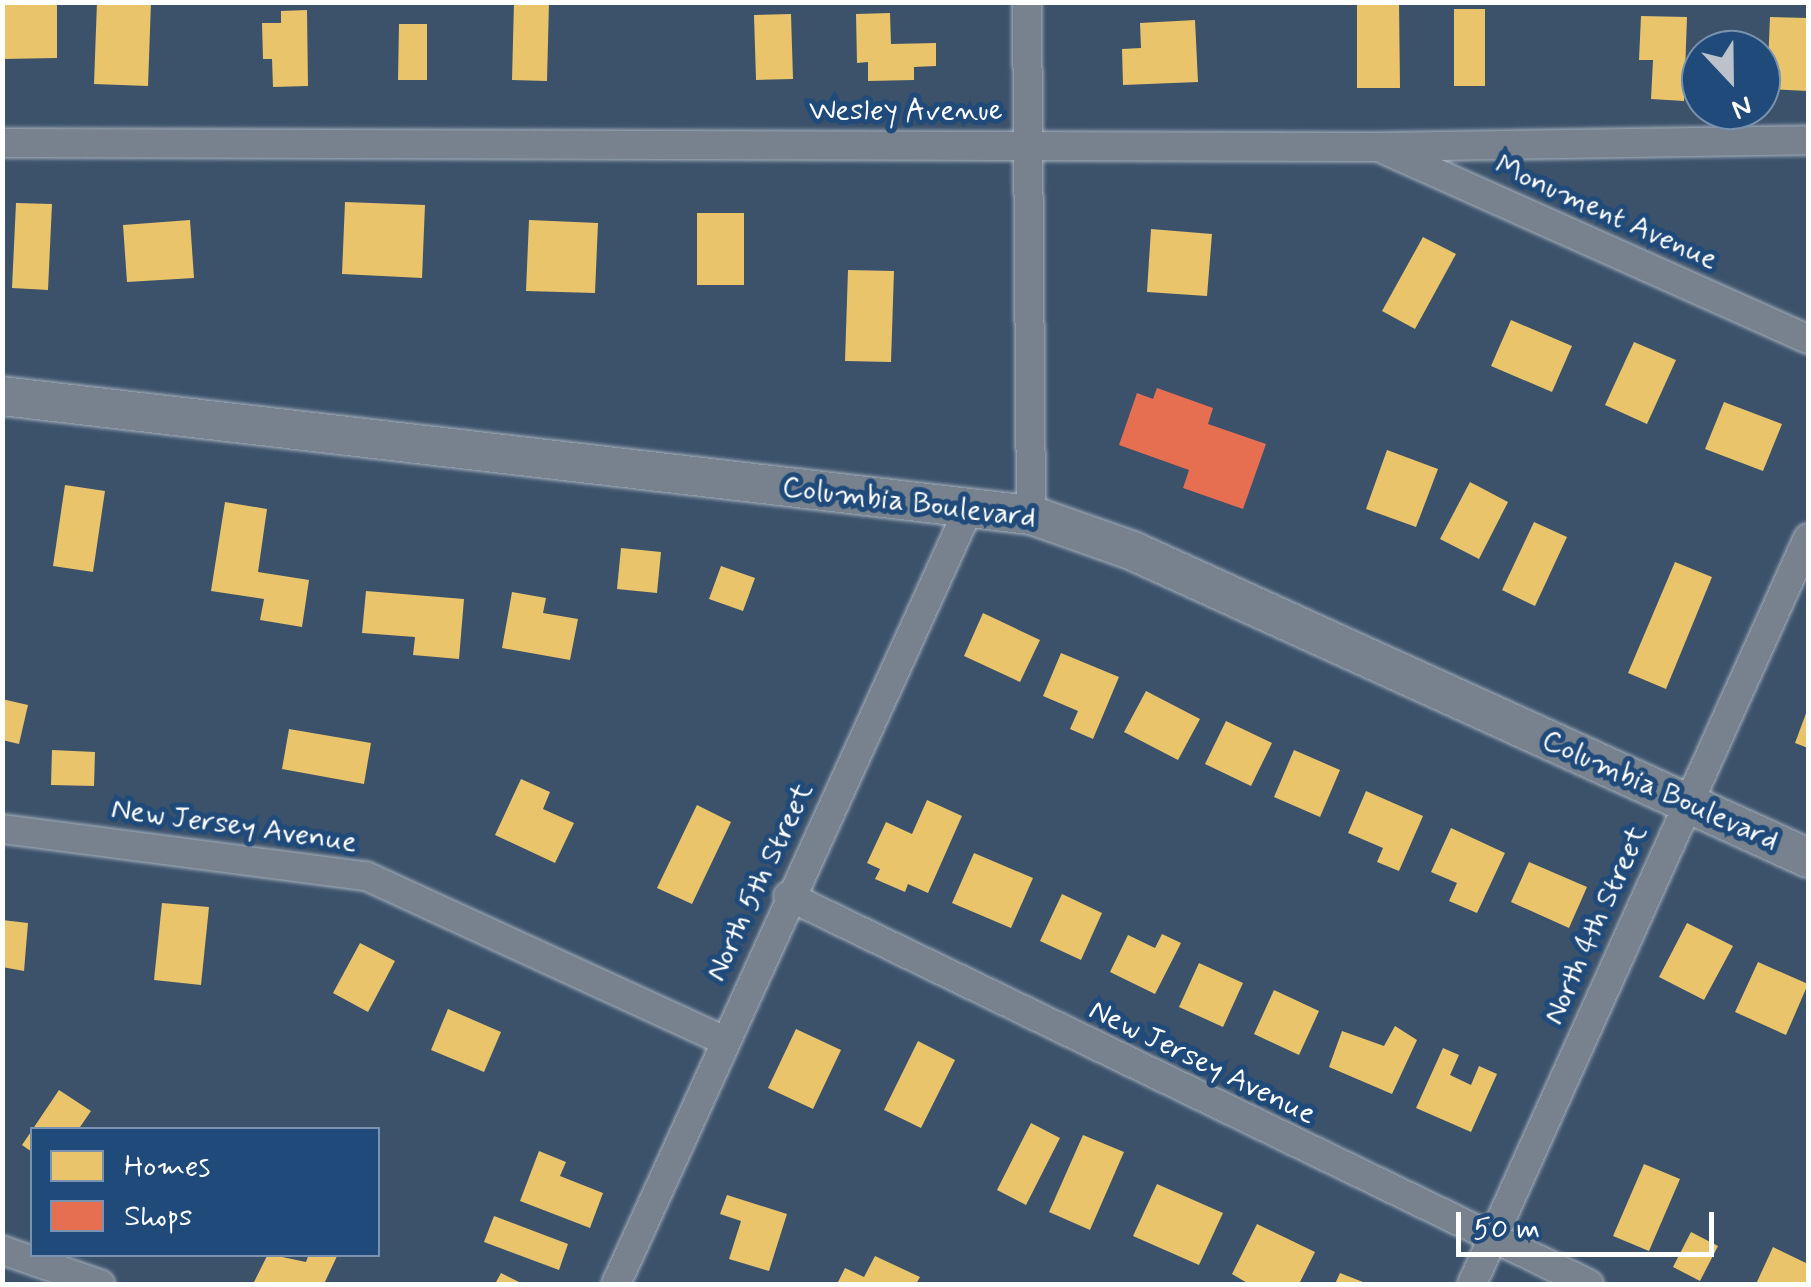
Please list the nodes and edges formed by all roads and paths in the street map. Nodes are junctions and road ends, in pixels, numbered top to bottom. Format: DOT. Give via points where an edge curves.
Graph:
graph roads {
  1 [pos="1028,2"];
  2 [pos="1808,140"];
  3 [pos="2,143"];
  4 [pos="1024,143"];
  5 [pos="1377,147"];
  6 [pos="1808,338"];
  7 [pos="2,396"];
  8 [pos="968,510"];
  9 [pos="1032,515"];
  10 [pos="1808,538"];
  11 [pos="1686,803"];
  12 [pos="2,828"];
  13 [pos="1808,858"];
  14 [pos="788,896"];
  15 [pos="723,1040"];
  16 [pos="1492,1240"];
  17 [pos="2,1250"];
  18 [pos="100,1284"];
  19 [pos="616,1284"];
  20 [pos="1472,1284"];
  21 [pos="1589,1284"];
  1 -- 4 [label="street"];
  2 -- 5 [label="street, Wesley Avenue"];
  3 -- 4 [label="street, Wesley Avenue"];
  4 -- 5 [label="street, Wesley Avenue"];
  4 -- 9 [label="street"];
  5 -- 6 [label="street, Monument Avenue"];
  7 -- 8 [label="street, Columbia Boulevard"];
  8 -- 9 [label="street, Columbia Boulevard"];
  8 -- 14 [label="street, North 5th Street"];
  9 -- 11 [label="street, Columbia Boulevard" via="1133,551"];
  10 -- 11 [label="street, North 4th Street"];
  11 -- 13 [label="street, Columbia Boulevard"];
  11 -- 16 [label="street, North 4th Street"];
  12 -- 15 [label="street, New Jersey Avenue" via="366,876"];
  14 -- 15 [label="street, North 5th Street"];
  14 -- 16 [label="street, New Jersey Avenue"];
  15 -- 19 [label="street, North 5th Street"];
  16 -- 20 [label="street, North 4th Street"];
  16 -- 21 [label="street, New Jersey Avenue"];
  17 -- 18 [label="street"];
}
